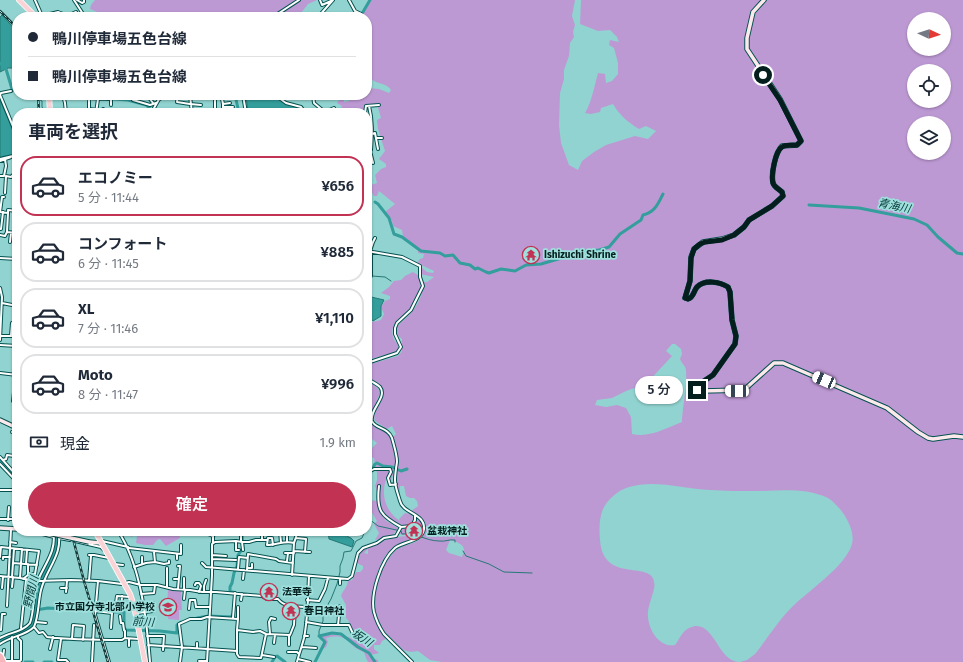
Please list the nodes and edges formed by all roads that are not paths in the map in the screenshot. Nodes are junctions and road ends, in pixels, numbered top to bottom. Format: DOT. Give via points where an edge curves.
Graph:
graph roads {
  1 [pos="19,0"];
  2 [pos="35,0"];
  3 [pos="74,0"];
  4 [pos="77,0"];
  5 [pos="84,0"];
  6 [pos="299,0"];
  7 [pos="320,0"];
  8 [pos="332,0"];
  9 [pos="349,0"];
  10 [pos="764,0"];
  11 [pos="31,12"];
  12 [pos="40,12"];
  13 [pos="82,12"];
  14 [pos="281,12"];
  15 [pos="322,12"];
  16 [pos="357,12"];
  17 [pos="12,91"];
  18 [pos="111,100"];
  19 [pos="133,100"];
  20 [pos="152,100"];
  21 [pos="159,100"];
  22 [pos="178,100"];
  23 [pos="190,100"];
  24 [pos="222,100"];
  25 [pos="280,100"];
  26 [pos="314,100"];
  27 [pos="155,103"];
  28 [pos="230,103"];
  29 [pos="191,104"];
  30 [pos="223,104"];
  31 [pos="111,105"];
  32 [pos="201,105"];
  33 [pos="378,105"];
  34 [pos="369,106"];
  35 [pos="154,108"];
  36 [pos="191,108"];
  37 [pos="223,108"];
  38 [pos="302,108"];
  39 [pos="320,108"];
  40 [pos="366,108"];
  41 [pos="12,124"];
  42 [pos="372,134"];
  43 [pos="376,138"];
  44 [pos="382,138"];
  45 [pos="378,149"];
  46 [pos="12,156"];
  47 [pos="12,156"];
  48 [pos="372,157"];
  49 [pos="0,160"];
  50 [pos="5,160"];
  51 [pos="373,163"];
  52 [pos="0,176"];
  53 [pos="5,176"];
  54 [pos="12,176"];
  55 [pos="5,193"];
  56 [pos="4,197"];
  57 [pos="12,211"];
  58 [pos="1,212"];
  59 [pos="8,213"];
  60 [pos="0,228"];
  61 [pos="7,232"];
  62 [pos="11,232"];
  63 [pos="0,235"];
  64 [pos="375,238"];
  65 [pos="10,242"];
  66 [pos="372,242"];
  67 [pos="372,251"];
  68 [pos="0,258"];
  69 [pos="12,259"];
  70 [pos="0,288"];
  71 [pos="2,303"];
  72 [pos="12,305"];
  73 [pos="1,317"];
  74 [pos="12,323"];
  75 [pos="0,336"];
  76 [pos="11,336"];
  77 [pos="0,340"];
  78 [pos="0,345"];
  79 [pos="12,346"];
  80 [pos="372,361"];
  81 [pos="0,373"];
  82 [pos="12,374"];
  83 [pos="372,382"];
  84 [pos="372,416"];
  85 [pos="0,420"];
  86 [pos="372,420"];
  87 [pos="12,426"];
  88 [pos="963,437"];
  89 [pos="0,456"];
  90 [pos="12,456"];
  91 [pos="3,460"];
  92 [pos="0,464"];
  93 [pos="4,468"];
  94 [pos="0,470"];
  95 [pos="12,470"];
  96 [pos="372,470"];
  97 [pos="12,477"];
  98 [pos="396,484"];
  99 [pos="379,486"];
  100 [pos="0,490"];
  101 [pos="12,490"];
  102 [pos="9,507"];
  103 [pos="415,515"];
  104 [pos="0,519"];
  105 [pos="8,520"];
  106 [pos="12,520"];
  107 [pos="401,527"];
  108 [pos="0,528"];
  109 [pos="11,529"];
  110 [pos="50,536"];
  111 [pos="62,536"];
  112 [pos="70,536"];
  113 [pos="96,536"];
  114 [pos="98,536"];
  115 [pos="121,536"];
  116 [pos="213,536"];
  117 [pos="241,536"];
  118 [pos="262,536"];
  119 [pos="280,536"];
  120 [pos="287,536"];
  121 [pos="54,537"];
  122 [pos="59,538"];
  123 [pos="296,538"];
  124 [pos="262,540"];
  125 [pos="267,540"];
  126 [pos="236,541"];
  127 [pos="10,542"];
  128 [pos="101,542"];
  129 [pos="242,542"];
  130 [pos="287,542"];
  131 [pos="16,543"];
  132 [pos="213,543"];
  133 [pos="281,543"];
  134 [pos="294,543"];
  135 [pos="181,545"];
  136 [pos="273,545"];
  137 [pos="1,547"];
  138 [pos="10,548"];
  139 [pos="128,548"];
  140 [pos="174,548"];
  141 [pos="14,549"];
  142 [pos="22,550"];
  143 [pos="27,550"];
  144 [pos="106,550"];
  145 [pos="239,550"];
  146 [pos="244,550"];
  147 [pos="154,552"];
  148 [pos="294,552"];
  149 [pos="305,552"];
  150 [pos="310,552"];
  151 [pos="173,553"];
  152 [pos="22,554"];
  153 [pos="177,554"];
  154 [pos="26,555"];
  155 [pos="212,555"];
  156 [pos="226,556"];
  157 [pos="10,557"];
  158 [pos="142,557"];
  159 [pos="2,558"];
  160 [pos="110,558"];
  161 [pos="248,558"];
  162 [pos="177,559"];
  163 [pos="212,559"];
  164 [pos="236,560"];
  165 [pos="155,562"];
  166 [pos="287,562"];
  167 [pos="13,563"];
  168 [pos="169,563"];
  169 [pos="202,563"];
  170 [pos="293,563"];
  171 [pos="21,564"];
  172 [pos="27,564"];
  173 [pos="113,564"];
  174 [pos="141,564"];
  175 [pos="252,564"];
  176 [pos="37,565"];
  177 [pos="123,565"];
  178 [pos="178,566"];
  179 [pos="134,567"];
  180 [pos="212,567"];
  181 [pos="142,568"];
  182 [pos="167,568"];
  183 [pos="236,569"];
  184 [pos="247,569"];
  185 [pos="244,570"];
  186 [pos="176,571"];
  187 [pos="180,571"];
  188 [pos="28,575"];
  189 [pos="292,575"];
  190 [pos="1,576"];
  191 [pos="309,576"];
  192 [pos="8,577"];
  193 [pos="13,577"];
  194 [pos="184,578"];
  195 [pos="328,578"];
  196 [pos="23,579"];
  197 [pos="174,579"];
  198 [pos="179,579"];
  199 [pos="243,579"];
  200 [pos="339,579"];
  201 [pos="206,580"];
  202 [pos="38,581"];
  203 [pos="43,581"];
  204 [pos="67,581"];
  205 [pos="88,581"];
  206 [pos="98,581"];
  207 [pos="125,584"];
  208 [pos="340,584"];
  209 [pos="139,585"];
  210 [pos="154,585"];
  211 [pos="195,585"];
  212 [pos="166,587"];
  213 [pos="2,588"];
  214 [pos="12,588"];
  215 [pos="62,588"];
  216 [pos="67,588"];
  217 [pos="178,590"];
  218 [pos="184,590"];
  219 [pos="66,592"];
  220 [pos="199,592"];
  221 [pos="204,592"];
  222 [pos="211,592"];
  223 [pos="235,593"];
  224 [pos="141,594"];
  225 [pos="242,594"];
  226 [pos="122,596"];
  227 [pos="132,597"];
  228 [pos="184,598"];
  229 [pos="241,600"];
  230 [pos="307,600"];
  231 [pos="153,603"];
  232 [pos="7,606"];
  233 [pos="295,606"];
  234 [pos="340,606"];
  235 [pos="210,607"];
  236 [pos="238,607"];
  237 [pos="308,607"];
  238 [pos="189,609"];
  239 [pos="116,610"];
  240 [pos="95,611"];
  241 [pos="121,611"];
  242 [pos="136,613"];
  243 [pos="144,613"];
  244 [pos="5,614"];
  245 [pos="120,616"];
  246 [pos="210,617"];
  247 [pos="233,618"];
  248 [pos="238,619"];
  249 [pos="275,619"];
  250 [pos="348,621"];
  251 [pos="36,622"];
  252 [pos="306,622"];
  253 [pos="46,623"];
  254 [pos="94,625"];
  255 [pos="338,625"];
  256 [pos="349,625"];
  257 [pos="34,627"];
  258 [pos="1,628"];
  259 [pos="111,628"];
  260 [pos="22,629"];
  261 [pos="237,630"];
  262 [pos="266,634"];
  263 [pos="270,634"];
  264 [pos="275,635"];
  265 [pos="18,636"];
  266 [pos="147,636"];
  267 [pos="289,636"];
  268 [pos="304,636"];
  269 [pos="308,636"];
  270 [pos="354,636"];
  271 [pos="12,637"];
  272 [pos="0,638"];
  273 [pos="53,638"];
  274 [pos="125,638"];
  275 [pos="61,639"];
  276 [pos="72,639"];
  277 [pos="129,639"];
  278 [pos="140,639"];
  279 [pos="83,640"];
  280 [pos="92,640"];
  281 [pos="102,640"];
  282 [pos="274,642"];
  283 [pos="197,643"];
  284 [pos="0,644"];
  285 [pos="148,645"];
  286 [pos="289,645"];
  287 [pos="129,646"];
  288 [pos="163,646"];
  289 [pos="182,647"];
  290 [pos="302,647"];
  291 [pos="197,648"];
  292 [pos="316,648"];
  293 [pos="50,649"];
  294 [pos="208,649"];
  295 [pos="4,650"];
  296 [pos="163,650"];
  297 [pos="237,650"];
  298 [pos="288,652"];
  299 [pos="299,654"];
  300 [pos="262,655"];
  301 [pos="274,657"];
  302 [pos="2,659"];
  303 [pos="199,660"];
  304 [pos="298,660"];
  305 [pos="12,661"];
  306 [pos="16,662"];
  307 [pos="68,662"];
  308 [pos="92,662"];
  309 [pos="109,662"];
  310 [pos="145,662"];
  311 [pos="150,662"];
  312 [pos="180,662"];
  313 [pos="207,662"];
  314 [pos="310,662"];
  315 [pos="412,662"];
  1 -- 11 [label="main road"];
  2 -- 12 [label="street"];
  3 -- 13 [label="street"];
  4 -- 5 [label="street" via="82,3"];
  6 -- 14 [label="street"];
  7 -- 8 [label="street" via="322,5"];
  8 -- 15 [label="street"];
  9 -- 16 [label="street"];
  10 -- 88 [label="main road" via="753,12 747,49 780,100 801,141 797,145 784,145 778,151 773,168 773,182 783,196 749,220 734,235 722,240 703,242 694,249 685,298 691,298 698,287 706,283 728,287 736,336 735,344 716,372 698,385 697,390 742,391 774,363 783,363 887,408 928,438"];
  17 -- 41 [label="street" via="0,95"];
  18 -- 31 [label="street"];
  19 -- 27 [label="street" via="150,105"];
  20 -- 27 [label="street"];
  21 -- 27 [label="street"];
  22 -- 29 [label="street" via="177,102"];
  23 -- 29 [label="street"];
  24 -- 30 [label="street"];
  25 -- 38 [label="street"];
  26 -- 39 [label="street"];
  27 -- 35 [label="street"];
  28 -- 30 [label="street"];
  29 -- 32 [label="street"];
  29 -- 36 [label="street"];
  30 -- 37 [label="street"];
  33 -- 34 [label="street"];
  34 -- 40 [label="street"];
  42 -- 43 [label="street" via="376,133"];
  43 -- 44 [label="street"];
  43 -- 45 [label="street"];
  46 -- 50 [label="street"];
  47 -- 49 [label="street"];
  48 -- 51 [label="street"];
  49 -- 50 [label="street"];
  50 -- 53 [label="street"];
  52 -- 53 [label="street"];
  53 -- 54 [label="street"];
  53 -- 55 [label="street"];
  56 -- 58 [label="street"];
  57 -- 59 [label="street" via="8,210"];
  58 -- 59 [label="street"];
  58 -- 60 [label="street" via="2,229"];
  59 -- 61 [label="street"];
  61 -- 62 [label="street"];
  61 -- 63 [label="street" via="6,236"];
  62 -- 65 [label="street"];
  64 -- 66 [label="street"];
  67 -- 80 [label="street" via="402,257 420,266 423,286 411,310 395,328 401,346 400,351"];
  68 -- 69 [label="street"];
  70 -- 71 [label="street"];
  71 -- 72 [label="street"];
  71 -- 73 [label="street"];
  73 -- 75 [label="street"];
  74 -- 76 [label="street"];
  75 -- 76 [label="street"];
  75 -- 77 [label="street"];
  78 -- 79 [label="street"];
  81 -- 82 [label="street"];
  83 -- 84 [label="street" via="379,386 381,394"];
  85 -- 87 [label="main road"];
  86 -- 98 [label="street" via="376,426 391,436 397,460"];
  89 -- 91 [label="street"];
  90 -- 91 [label="street" via="7,455"];
  91 -- 95 [label="street"];
  92 -- 93 [label="street"];
  93 -- 94 [label="street"];
  93 -- 97 [label="street"];
  96 -- 98 [label="street" via="390,469 390,485"];
  98 -- 103 [label="street" via="402,507"];
  99 -- 107 [label="street" via="380,511 391,522"];
  100 -- 101 [label="street"];
  102 -- 105 [label="street"];
  103 -- 107 [label="street" via="412,526"];
  103 -- 315 [label="street" via="421,519 424,530 414,540 392,551 379,573 374,602 374,611 384,634"];
  104 -- 105 [label="street"];
  105 -- 106 [label="street"];
  107 -- 200 [label="street" via="393,537 384,538 362,548 358,553 351,578"];
  108 -- 109 [label="main road"];
  109 -- 127 [label="street"];
  110 -- 121 [label="street"];
  111 -- 128 [label="main road, bridge"];
  112 -- 122 [label="street" via="70,540"];
  113 -- 144 [label="street" via="94,542 75,537 75,541"];
  114 -- 128 [label="main road"];
  115 -- 139 [label="street"];
  116 -- 132 [label="street"];
  117 -- 129 [label="street"];
  118 -- 124 [label="street"];
  119 -- 133 [label="street"];
  120 -- 130 [label="street"];
  121 -- 202 [label="street" via="52,554"];
  122 -- 203 [label="street" via="59,550"];
  123 -- 134 [label="street"];
  123 -- 149 [label="street" via="306,539"];
  124 -- 125 [label="street"];
  124 -- 129 [label="street"];
  125 -- 136 [label="street" via="267,545"];
  125 -- 136 [label="street" via="272,538"];
  126 -- 129 [label="street"];
  126 -- 132 [label="street"];
  126 -- 145 [label="street" via="236,550"];
  127 -- 131 [label="street"];
  127 -- 138 [label="street"];
  128 -- 139 [label="street"];
  128 -- 144 [label="main road"];
  129 -- 146 [label="street"];
  130 -- 133 [label="street"];
  130 -- 134 [label="street"];
  132 -- 155 [label="street"];
  133 -- 136 [label="street"];
  134 -- 148 [label="street"];
  135 -- 153 [label="street" via="181,554"];
  137 -- 138 [label="street"];
  137 -- 159 [label="street"];
  138 -- 141 [label="street"];
  138 -- 157 [label="street"];
  139 -- 147 [label="street"];
  139 -- 179 [label="street"];
  140 -- 151 [label="street"];
  141 -- 142 [label="street"];
  141 -- 167 [label="street"];
  142 -- 143 [label="street"];
  142 -- 152 [label="street"];
  143 -- 154 [label="street"];
  143 -- 176 [label="street" via="39,551"];
  144 -- 160 [label="main road"];
  147 -- 151 [label="street"];
  147 -- 165 [label="street"];
  148 -- 149 [label="street"];
  148 -- 166 [label="street" via="287,553"];
  148 -- 170 [label="street"];
  149 -- 150 [label="street"];
  151 -- 153 [label="street"];
  152 -- 154 [label="street"];
  152 -- 171 [label="street"];
  153 -- 162 [label="street"];
  154 -- 172 [label="street"];
  155 -- 156 [label="street"];
  155 -- 163 [label="street"];
  157 -- 159 [label="street"];
  157 -- 192 [label="street"];
  158 -- 174 [label="street"];
  160 -- 173 [label="main road"];
  160 -- 205 [label="street" via="90,556"];
  161 -- 166 [label="street" via="248,554 251,554"];
  161 -- 183 [label="street" via="239,557"];
  161 -- 184 [label="street"];
  163 -- 164 [label="street"];
  163 -- 180 [label="street"];
  165 -- 168 [label="street"];
  165 -- 174 [label="street"];
  166 -- 170 [label="street"];
  167 -- 171 [label="street"];
  167 -- 193 [label="street"];
  169 -- 180 [label="street" via="206,567"];
  170 -- 189 [label="street"];
  171 -- 172 [label="street"];
  171 -- 196 [label="street"];
  172 -- 176 [label="street"];
  172 -- 188 [label="street"];
  173 -- 177 [label="street"];
  173 -- 207 [label="main road"];
  174 -- 179 [label="street"];
  174 -- 181 [label="street"];
  175 -- 184 [label="street" via="252,568"];
  176 -- 188 [label="street" via="35,574"];
  178 -- 187 [label="street"];
  179 -- 209 [label="street"];
  180 -- 183 [label="street"];
  180 -- 222 [label="street"];
  182 -- 212 [label="street"];
  183 -- 185 [label="street"];
  184 -- 185 [label="street"];
  184 -- 189 [label="street"];
  185 -- 199 [label="street"];
  186 -- 187 [label="street"];
  187 -- 198 [label="street"];
  188 -- 196 [label="street"];
  189 -- 191 [label="street"];
  190 -- 192 [label="street"];
  190 -- 213 [label="street"];
  191 -- 195 [label="street"];
  191 -- 230 [label="street"];
  192 -- 193 [label="street"];
  192 -- 232 [label="street"];
  193 -- 196 [label="street"];
  193 -- 214 [label="street"];
  194 -- 218 [label="street"];
  195 -- 200 [label="street"];
  195 -- 230 [label="street" via="326,589 318,602"];
  196 -- 202 [label="street"];
  196 -- 260 [label="street"];
  197 -- 198 [label="street"];
  198 -- 217 [label="street"];
  200 -- 208 [label="street"];
  201 -- 221 [label="street"];
  202 -- 203 [label="street"];
  202 -- 260 [label="street" via="30,623"];
  203 -- 204 [label="street"];
  203 -- 251 [label="street"];
  204 -- 205 [label="street"];
  204 -- 216 [label="street"];
  205 -- 206 [label="street"];
  206 -- 207 [label="street"];
  206 -- 240 [label="street"];
  207 -- 209 [label="street"];
  207 -- 227 [label="main road"];
  209 -- 210 [label="street"];
  209 -- 224 [label="street"];
  210 -- 212 [label="street"];
  210 -- 224 [label="street" via="154,593"];
  211 -- 220 [label="street" via="199,583 201,586"];
  212 -- 217 [label="street"];
  215 -- 216 [label="street"];
  216 -- 219 [label="street"];
  217 -- 218 [label="street"];
  218 -- 220 [label="street"];
  218 -- 228 [label="street"];
  220 -- 221 [label="street"];
  221 -- 222 [label="street"];
  222 -- 223 [label="street"];
  222 -- 235 [label="street"];
  223 -- 225 [label="street"];
  223 -- 247 [label="street"];
  224 -- 243 [label="street"];
  225 -- 229 [label="street"];
  225 -- 233 [label="street" via="278,599"];
  226 -- 227 [label="street"];
  226 -- 239 [label="street" via="117,596"];
  226 -- 241 [label="street"];
  227 -- 242 [label="main road"];
  230 -- 237 [label="street"];
  231 -- 243 [label="street" via="153,611"];
  233 -- 237 [label="street"];
  233 -- 267 [label="street" via="294,625"];
  234 -- 255 [label="street"];
  235 -- 238 [label="street" via="196,607 195,600 190,600"];
  235 -- 246 [label="street"];
  236 -- 248 [label="street"];
  237 -- 252 [label="street"];
  240 -- 259 [label="street" via="112,613"];
  240 -- 281 [label="street"];
  242 -- 243 [label="street"];
  242 -- 278 [label="main road"];
  243 -- 266 [label="street"];
  244 -- 258 [label="street" via="2,614"];
  245 -- 274 [label="street"];
  246 -- 247 [label="street"];
  246 -- 289 [label="street" via="190,619 179,624"];
  246 -- 294 [label="street"];
  247 -- 248 [label="street"];
  248 -- 261 [label="street"];
  249 -- 263 [label="street" via="269,620"];
  250 -- 256 [label="street"];
  251 -- 253 [label="street"];
  251 -- 257 [label="street"];
  252 -- 255 [label="street"];
  252 -- 268 [label="street"];
  254 -- 280 [label="street"];
  255 -- 256 [label="street"];
  256 -- 270 [label="street"];
  257 -- 265 [label="street"];
  257 -- 273 [label="street" via="40,633 46,632 47,637"];
  260 -- 272 [label="street"];
  261 -- 262 [label="street" via="262,631"];
  261 -- 297 [label="street"];
  262 -- 263 [label="street"];
  262 -- 300 [label="street"];
  263 -- 264 [label="street"];
  264 -- 267 [label="street"];
  264 -- 282 [label="street"];
  265 -- 271 [label="street"];
  265 -- 306 [label="street" via="21,641 21,660"];
  266 -- 285 [label="street"];
  266 -- 288 [label="street" via="164,636"];
  267 -- 286 [label="street"];
  268 -- 269 [label="street"];
  268 -- 290 [label="street"];
  271 -- 284 [label="street"];
  271 -- 305 [label="street"];
  273 -- 275 [label="street"];
  273 -- 293 [label="street"];
  274 -- 277 [label="street"];
  274 -- 281 [label="street"];
  275 -- 276 [label="street"];
  275 -- 307 [label="street" via="58,660"];
  276 -- 279 [label="street"];
  276 -- 279 [label="street" via="73,625 84,626"];
  277 -- 278 [label="street"];
  277 -- 287 [label="street"];
  278 -- 310 [label="main road"];
  279 -- 280 [label="street"];
  280 -- 281 [label="street"];
  280 -- 308 [label="street"];
  281 -- 309 [label="street"];
  283 -- 291 [label="street"];
  285 -- 288 [label="street"];
  285 -- 311 [label="street"];
  288 -- 289 [label="street"];
  288 -- 296 [label="street"];
  289 -- 291 [label="street"];
  289 -- 312 [label="street"];
  290 -- 292 [label="street"];
  290 -- 299 [label="street"];
  291 -- 294 [label="street"];
  294 -- 297 [label="street"];
  294 -- 313 [label="street"];
  295 -- 302 [label="street"];
  297 -- 300 [label="street" via="239,657 261,658"];
  298 -- 299 [label="street" via="292,650"];
  299 -- 304 [label="street"];
  300 -- 301 [label="street"];
  302 -- 305 [label="street"];
  303 -- 313 [label="street"];
  304 -- 314 [label="street"];
  305 -- 306 [label="street"];
}
